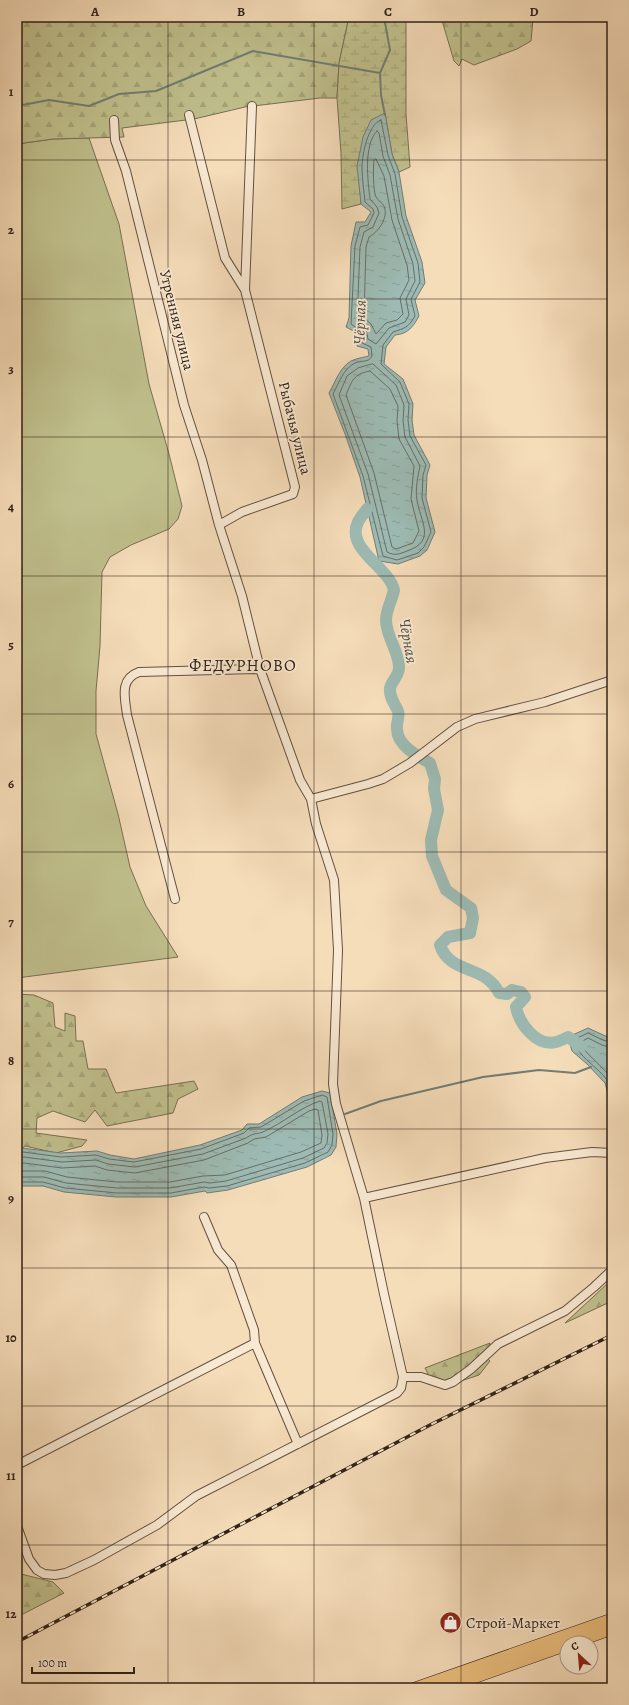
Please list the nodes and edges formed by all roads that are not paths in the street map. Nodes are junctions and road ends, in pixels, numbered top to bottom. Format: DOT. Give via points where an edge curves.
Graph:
graph roads {
  1 [pos="252,106"];
  2 [pos="190,115"];
  3 [pos="114,120"];
  4 [pos="245,290"];
  5 [pos="219,525"];
  6 [pos="260,670"];
  7 [pos="612,680"];
  8 [pos="311,799"];
  9 [pos="175,899"];
  10 [pos="612,1153"];
  11 [pos="364,1198"];
  12 [pos="204,1218"];
  13 [pos="612,1270"];
  14 [pos="255,1343"];
  15 [pos="403,1377"];
  16 [pos="298,1444"];
  17 [pos="17,1465"];
  18 [pos="17,1526"];
  19 [pos="612,1619"];
  20 [pos="612,1629"];
  21 [pos="595,1635"];
  22 [pos="559,1648"];
  23 [pos="415,1688"];
  24 [pos="445,1688"];
  1 -- 4 [label="street"];
  2 -- 4 [label="street" via="225,258"];
  3 -- 5 [label="street, Утренняя улица" via="115,140 126,172 184,405"];
  4 -- 5 [label="street, Рыбачья улица" via="295,487 293,494 242,512"];
  5 -- 6 [label="street, Утренняя улица" via="242,596"];
  6 -- 8 [label="street, Утренняя улица" via="300,780"];
  6 -- 9 [label="street" via="139,672 126,680 124,686 127,714"];
  7 -- 8 [label="street" via="545,702 475,719 458,727 410,763 383,779"];
  8 -- 11 [label="street, Утренняя улица" via="336,891 338,950 333,1084 336,1104"];
  10 -- 11 [label="street" via="592,1152 545,1158"];
  11 -- 15 [label="street, Утренняя улица"];
  12 -- 14 [label="street" via="218,1250 231,1265 254,1330"];
  13 -- 15 [label="street" via="565,1311 498,1344 453,1382 445,1385 421,1377"];
  14 -- 16 [label="street"];
  14 -- 17 [label="street"];
  15 -- 16 [label="street" via="397,1393"];
  16 -- 18 [label="street" via="196,1496 157,1525 66,1573 44,1574 37,1570 29,1559"];
  19 -- 23 [label="main road"];
  20 -- 21 [label="main road"];
  22 -- 24 [label="main road"];
}
